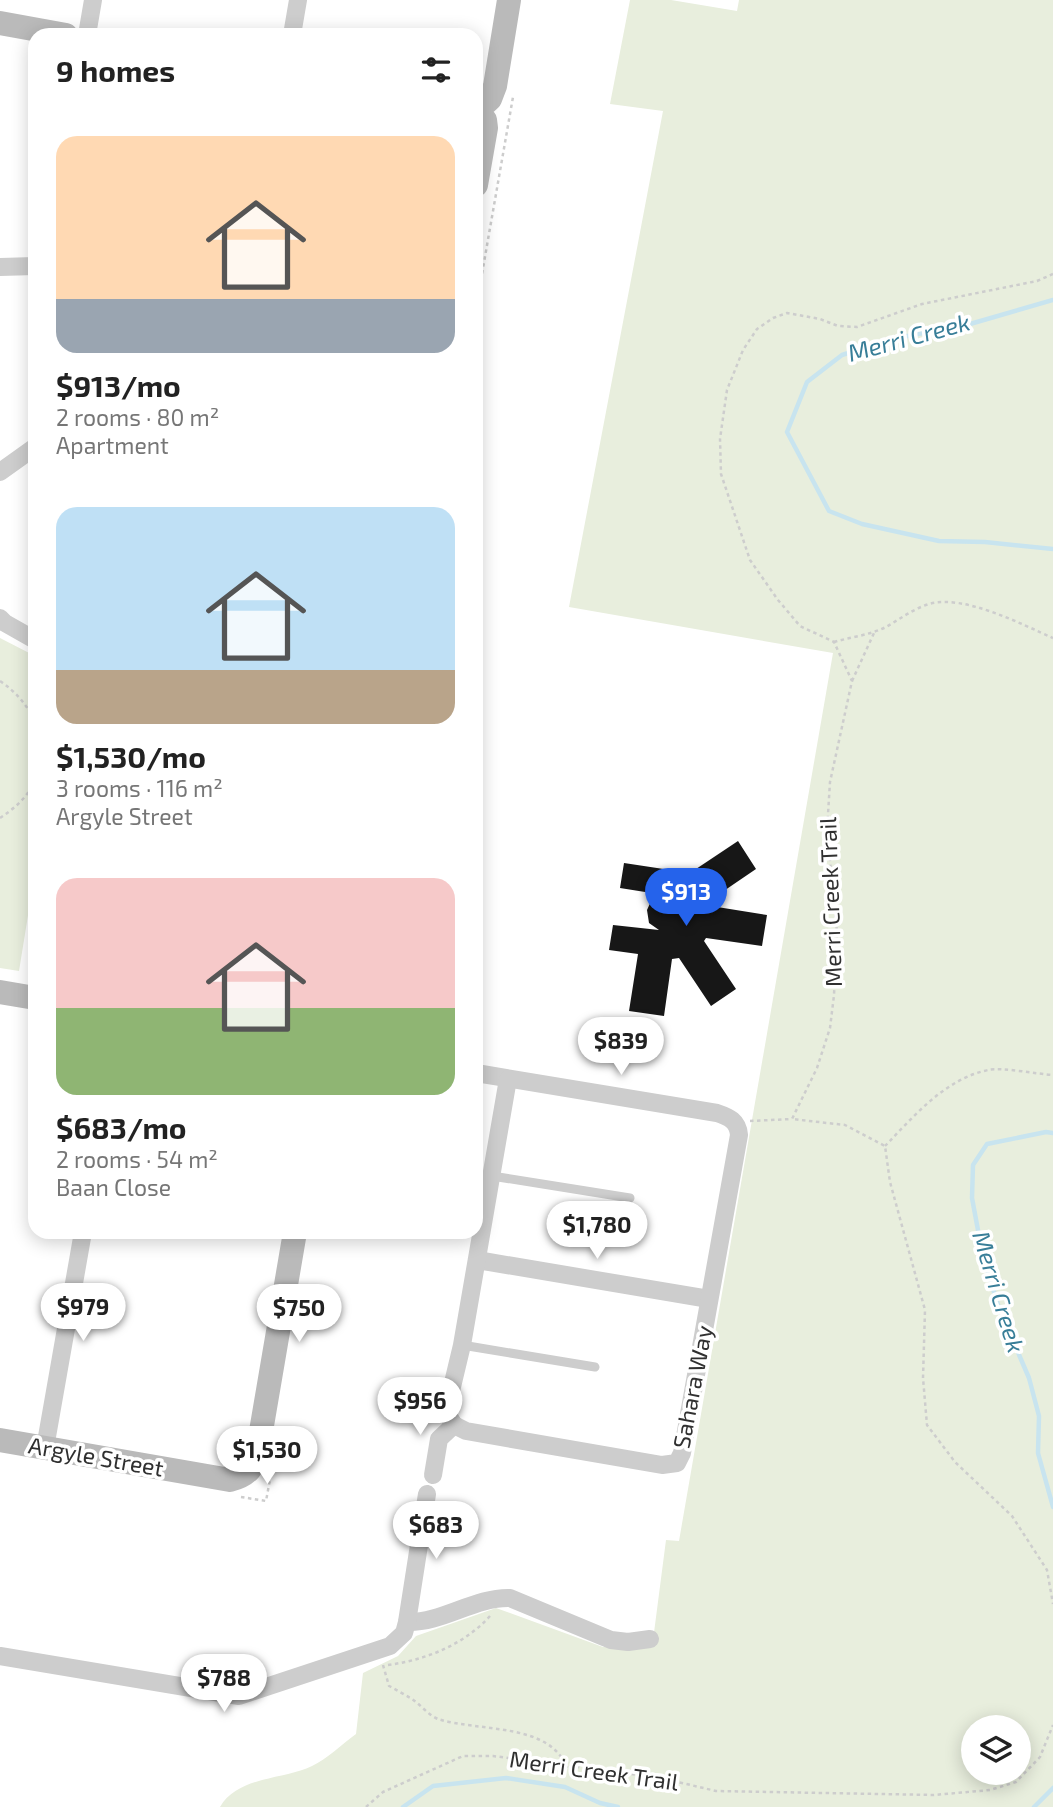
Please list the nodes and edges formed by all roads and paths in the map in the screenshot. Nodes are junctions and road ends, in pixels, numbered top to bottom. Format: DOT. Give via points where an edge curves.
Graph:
graph roads {
  1 [pos="93,0"];
  2 [pos="298,0"];
  3 [pos="509,0"];
  4 [pos="0,23"];
  5 [pos="28,28"];
  6 [pos="88,28"];
  7 [pos="293,28"];
  8 [pos="513,94"];
  9 [pos="483,105"];
  10 [pos="483,118"];
  11 [pos="483,145"];
  12 [pos="28,266"];
  13 [pos="0,267"];
  14 [pos="483,268"];
  15 [pos="1053,274"];
  16 [pos="28,452"];
  17 [pos="0,472"];
  18 [pos="0,618"];
  19 [pos="874,632"];
  20 [pos="28,636"];
  21 [pos="1053,638"];
  22 [pos="834,642"];
  23 [pos="0,681"];
  24 [pos="852,681"];
  25 [pos="28,708"];
  26 [pos="28,793"];
  27 [pos="0,818"];
  28 [pos="0,992"];
  29 [pos="28,997"];
  30 [pos="483,1074"];
  31 [pos="1053,1075"];
  32 [pos="508,1079"];
  33 [pos="792,1119"];
  34 [pos="739,1128"];
  35 [pos="885,1146"];
  36 [pos="492,1176"];
  37 [pos="630,1198"];
  38 [pos="483,1227"];
  39 [pos="82,1239"];
  40 [pos="294,1239"];
  41 [pos="481,1239"];
  42 [pos="477,1261"];
  43 [pos="709,1299"];
  44 [pos="462,1345"];
  45 [pos="596,1367"];
  46 [pos="454,1425"];
  47 [pos="0,1440"];
  48 [pos="45,1448"];
  49 [pos="271,1474"];
  50 [pos="433,1475"];
  51 [pos="427,1494"];
  52 [pos="239,1497"];
  53 [pos="1053,1604"];
  54 [pos="407,1622"];
  55 [pos="650,1639"];
  56 [pos="0,1656"];
  57 [pos="383,1665"];
  58 [pos="1053,1724"];
  59 [pos="567,1768"];
  60 [pos="366,1807"];
  1 -- 6 [label="street"];
  2 -- 7 [label="street"];
  3 -- 9 [label="street" via="495,86"];
  4 -- 5 [label="street"];
  8 -- 14 [label="path"];
  10 -- 11 [label="street"];
  12 -- 13 [label="street"];
  15 -- 22 [label="path" via="922,304 857,327 787,313 757,329 743,350 727,390 721,474 750,560 800,626"];
  16 -- 17 [label="street"];
  18 -- 20 [label="street"];
  19 -- 21 [label="path" via="931,604 948,603 965,604"];
  19 -- 22 [label="path"];
  19 -- 24 [label="path, Merri Creek Trail"];
  22 -- 24 [label="path"];
  23 -- 25 [label="path"];
  24 -- 33 [label="path, Merri Creek Trail" via="829,794 827,830 837,932 830,1028"];
  26 -- 27 [label="path"];
  28 -- 29 [label="street"];
  30 -- 32 [label="street"];
  31 -- 35 [label="path" via="990,1069 968,1078 917,1111"];
  32 -- 34 [label="street" via="717,1113"];
  32 -- 36 [label="street"];
  33 -- 34 [label="path" via="747,1122"];
  33 -- 35 [label="path" via="845,1125"];
  34 -- 43 [label="street, Sahara Way"];
  35 -- 53 [label="path" via="890,1182 925,1310 927,1425 955,1462 1012,1516 1047,1570"];
  36 -- 37 [label="lane"];
  36 -- 38 [label="street"];
  39 -- 48 [label="street"];
  40 -- 48 [label="street, Argyle Street" via="258,1449 249,1472 230,1480"];
  41 -- 42 [label="street"];
  42 -- 43 [label="street"];
  42 -- 44 [label="street"];
  43 -- 46 [label="street, Sahara Way" via="677,1463 662,1465 466,1431"];
  44 -- 45 [label="lane"];
  44 -- 46 [label="street" via="446,1412"];
  46 -- 50 [label="street" via="439,1439"];
  47 -- 48 [label="street, Argyle Street"];
  49 -- 52 [label="path" via="266,1501"];
  51 -- 54 [label="street"];
  54 -- 55 [label="street" via="432,1620 510,1598 611,1640"];
  54 -- 56 [label="street" via="404,1633 390,1646 239,1696"];
  57 -- 59 [label="path" via="389,1686 435,1718 540,1738 555,1749"];
  58 -- 59 [label="path, Merri Creek Trail" via="1040,1757 1016,1782 990,1790 934,1795 716,1791 661,1778"];
  59 -- 60 [label="path, Merri Creek Trail" via="463,1756 383,1792"];
}
